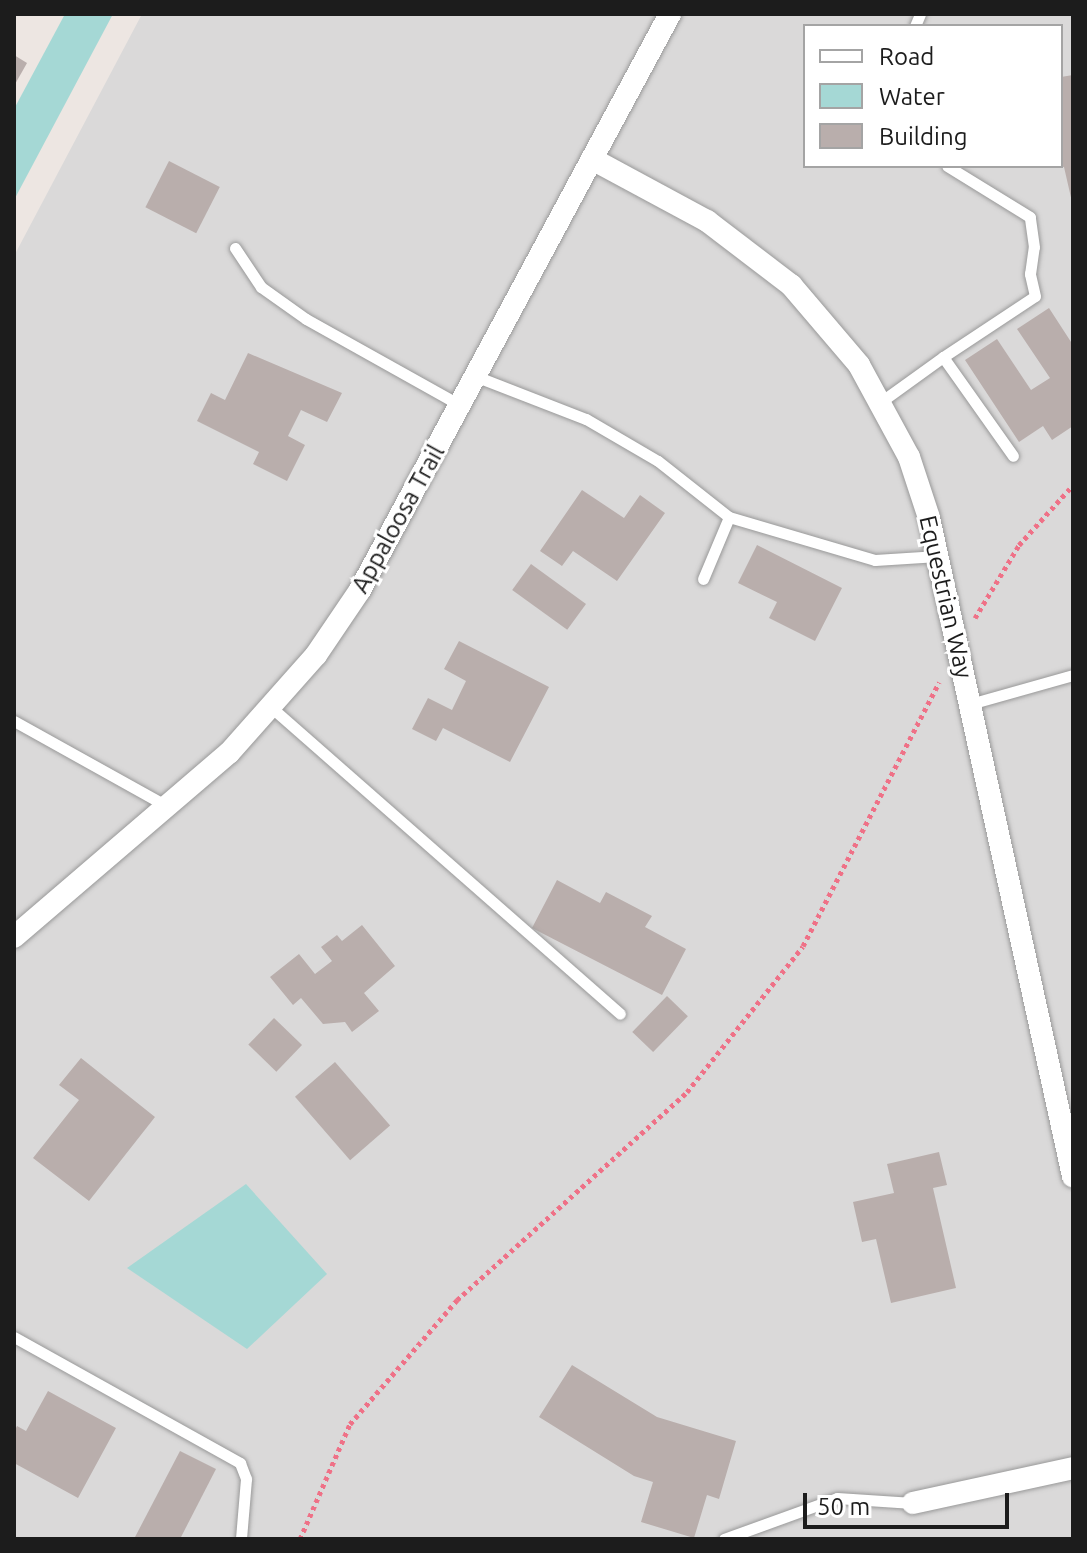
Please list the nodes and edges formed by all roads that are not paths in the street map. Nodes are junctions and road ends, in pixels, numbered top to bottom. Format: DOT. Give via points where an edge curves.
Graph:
graph roads {
  1 [pos="670,14"];
  2 [pos="592,159"];
  3 [pos="950,168"];
  4 [pos="235,248"];
  5 [pos="943,357"];
  6 [pos="475,376"];
  7 [pos="882,401"];
  8 [pos="460,405"];
  9 [pos="1013,456"];
  10 [pos="729,517"];
  11 [pos="938,556"];
  12 [pos="703,579"];
  13 [pos="1073,675"];
  14 [pos="970,704"];
  15 [pos="272,708"];
  16 [pos="14,721"];
  17 [pos="167,806"];
  18 [pos="14,937"];
  19 [pos="620,1014"];
  20 [pos="1073,1176"];
  21 [pos="14,1337"];
  22 [pos="1073,1468"];
  23 [pos="913,1503"];
  24 [pos="241,1539"];
  25 [pos="724,1539"];
  1 -- 2 [label="street, Appaloosa Trail"];
  2 -- 6 [label="street, Appaloosa Trail"];
  2 -- 7 [label="street, Equestrian Way" via="707,221 791,285 859,365"];
  3 -- 5 [label="lane" via="1030,217 1035,296"];
  4 -- 8 [label="lane" via="261,287 306,319"];
  5 -- 7 [label="lane"];
  5 -- 9 [label="lane"];
  6 -- 8 [label="street, Appaloosa Trail"];
  6 -- 10 [label="lane" via="586,419 658,461"];
  7 -- 11 [label="street, Equestrian Way" via="909,457"];
  8 -- 15 [label="street, Appaloosa Trail" via="360,590"];
  10 -- 11 [label="lane" via="875,560"];
  10 -- 12 [label="lane"];
  11 -- 14 [label="street, Equestrian Way"];
  13 -- 14 [label="lane"];
  14 -- 20 [label="street, Equestrian Way"];
  15 -- 17 [label="street, Appaloosa Trail"];
  15 -- 19 [label="lane"];
  16 -- 17 [label="lane"];
  17 -- 18 [label="street, Appaloosa Trail"];
  21 -- 24 [label="lane" via="240,1463 246,1479"];
  22 -- 23 [label="street"];
  23 -- 25 [label="lane" via="837,1498"];
}
